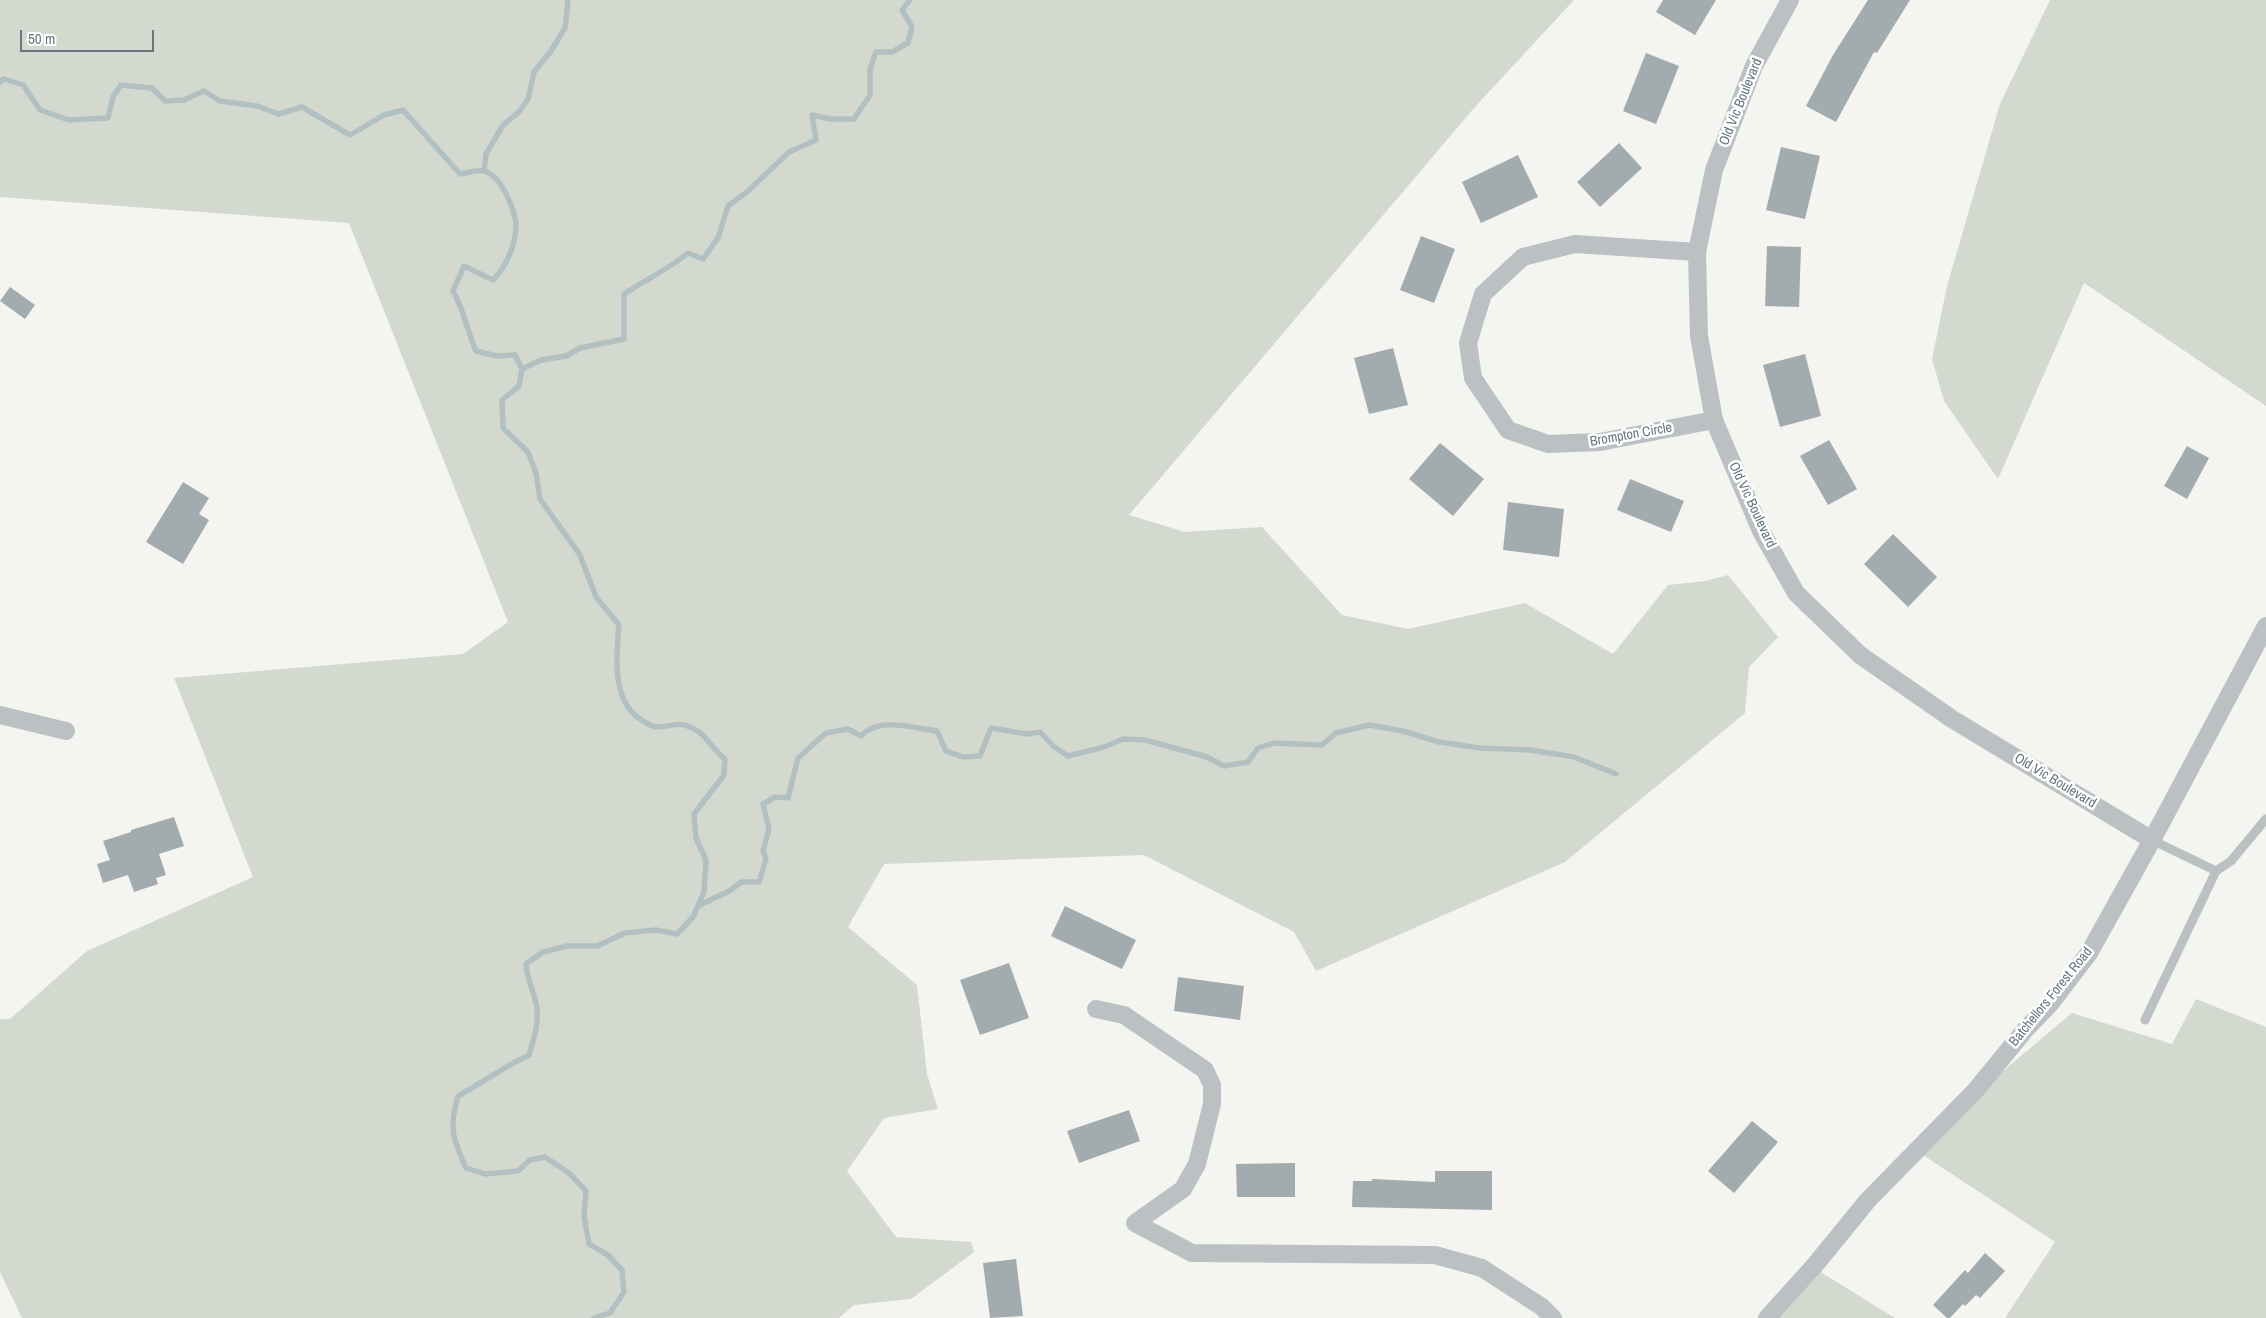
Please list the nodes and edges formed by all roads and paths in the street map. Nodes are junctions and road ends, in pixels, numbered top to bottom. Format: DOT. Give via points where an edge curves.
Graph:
graph roads {
  1 [pos="1790,0"];
  2 [pos="1696,252"];
  3 [pos="1714,420"];
  4 [pos="2266,626"];
  5 [pos="0,715"];
  6 [pos="66,731"];
  7 [pos="2266,819"];
  8 [pos="2152,840"];
  9 [pos="2216,870"];
  10 [pos="1096,1009"];
  11 [pos="2145,1020"];
  12 [pos="1553,1318"];
  13 [pos="1767,1318"];
  1 -- 2 [label="street, Old Vic Boulevard" via="1754,66 1714,170"];
  2 -- 3 [label="street, Old Vic Boulevard" via="1699,336"];
  2 -- 3 [label="street, Brompton Circle" via="1575,244 1523,257 1483,294 1468,343 1473,378 1508,430 1548,444 1600,442"];
  3 -- 8 [label="street, Old Vic Boulevard" via="1761,531 1796,593 1860,655 1952,719"];
  4 -- 8 [label="street, Batchellors Forest Road"];
  5 -- 6 [label="street"];
  7 -- 9 [label="lane" via="2232,861"];
  8 -- 9 [label="lane"];
  8 -- 13 [label="street, Batchellors Forest Road" via="2088,953 2050,1004 1975,1091 1868,1200"];
  9 -- 11 [label="lane"];
  10 -- 12 [label="street" via="1124,1015 1205,1070 1212,1085 1212,1104 1197,1164 1188,1181 1183,1189 1135,1223 1192,1253 1435,1255 1482,1268 1542,1307"];
}
